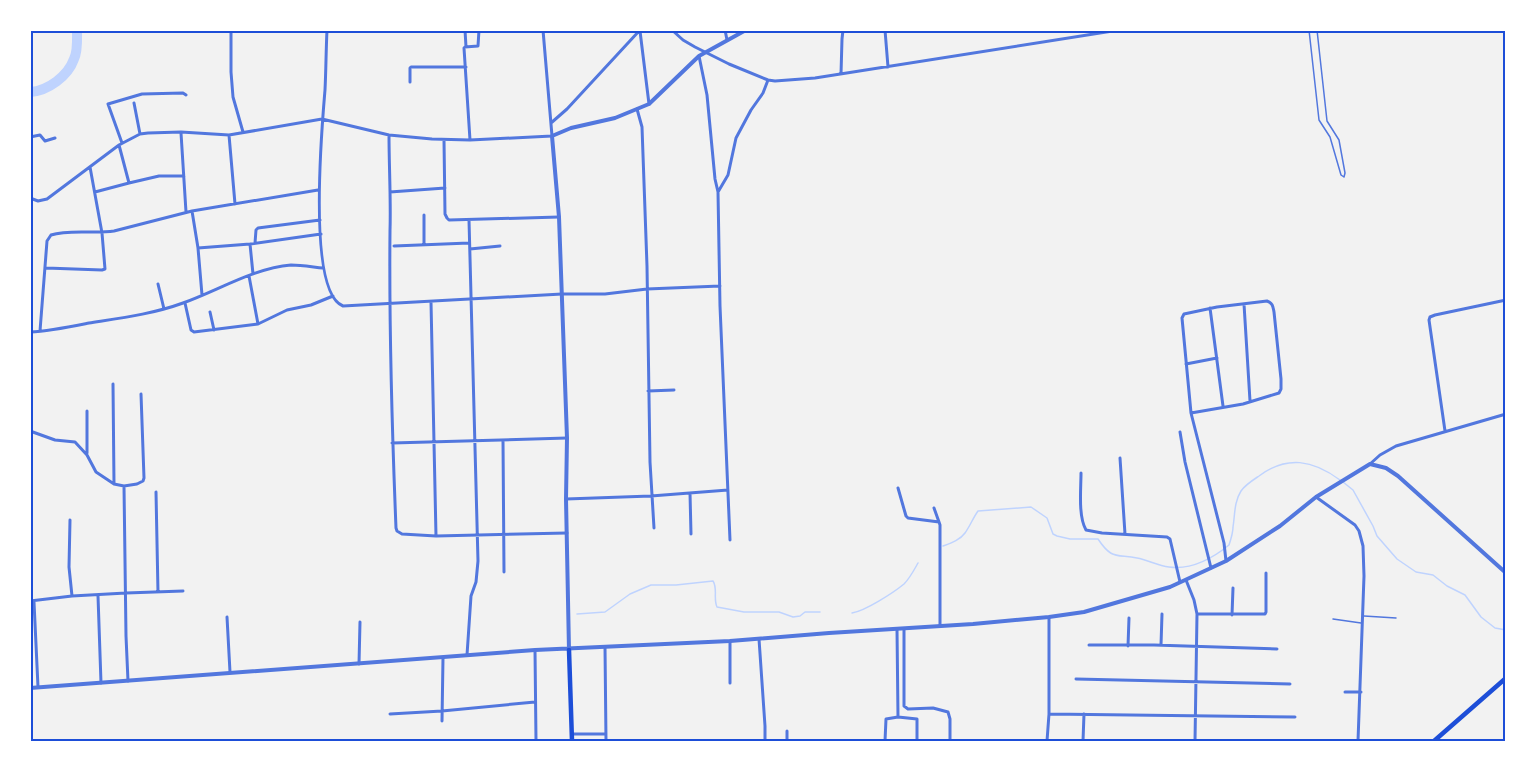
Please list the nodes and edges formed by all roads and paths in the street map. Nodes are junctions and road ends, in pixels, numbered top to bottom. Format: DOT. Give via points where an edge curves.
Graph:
graph roads {
  1 [pos="231,30"];
  2 [pos="327,30"];
  3 [pos="465,30"];
  4 [pos="479,30"];
  5 [pos="543,30"];
  6 [pos="640,30"];
  7 [pos="672,30"];
  8 [pos="725,30"];
  9 [pos="746,30"];
  10 [pos="843,30"];
  11 [pos="885,30"];
  12 [pos="1119,30"];
  13 [pos="1309,30"];
  14 [pos="1317,30"];
  15 [pos="727,40"];
  16 [pos="466,47"];
  17 [pos="707,52"];
  18 [pos="699,56"];
  19 [pos="888,67"];
  20 [pos="465,68"];
  21 [pos="841,74"];
  22 [pos="768,80"];
  23 [pos="410,82"];
  24 [pos="186,95"];
  25 [pos="134,102"];
  26 [pos="649,104"];
  27 [pos="638,112"];
  28 [pos="322,121"];
  29 [pos="551,123"];
  30 [pos="243,132"];
  31 [pos="140,134"];
  32 [pos="181,135"];
  33 [pos="30,137"];
  34 [pos="389,137"];
  35 [pos="55,138"];
  36 [pos="229,138"];
  37 [pos="552,138"];
  38 [pos="470,140"];
  39 [pos="444,143"];
  40 [pos="120,147"];
  41 [pos="90,166"];
  42 [pos="184,176"];
  43 [pos="129,183"];
  44 [pos="445,188"];
  45 [pos="318,190"];
  46 [pos="95,192"];
  47 [pos="390,192"];
  48 [pos="718,192"];
  49 [pos="30,198"];
  50 [pos="235,204"];
  51 [pos="192,210"];
  52 [pos="186,212"];
  53 [pos="424,215"];
  54 [pos="559,217"];
  55 [pos="320,220"];
  56 [pos="469,220"];
  57 [pos="102,233"];
  58 [pos="321,234"];
  59 [pos="255,243"];
  60 [pos="469,243"];
  61 [pos="250,244"];
  62 [pos="424,244"];
  63 [pos="394,246"];
  64 [pos="500,246"];
  65 [pos="198,248"];
  66 [pos="470,249"];
  67 [pos="45,268"];
  68 [pos="323,268"];
  69 [pos="251,275"];
  70 [pos="158,284"];
  71 [pos="720,286"];
  72 [pos="647,289"];
  73 [pos="562,294"];
  74 [pos="202,295"];
  75 [pos="333,296"];
  76 [pos="471,300"];
  77 [pos="1506,300"];
  78 [pos="431,302"];
  79 [pos="185,303"];
  80 [pos="389,303"];
  81 [pos="1244,304"];
  82 [pos="1210,308"];
  83 [pos="164,309"];
  84 [pos="210,312"];
  85 [pos="258,324"];
  86 [pos="214,330"];
  87 [pos="40,331"];
  88 [pos="30,332"];
  89 [pos="1217,358"];
  90 [pos="1186,364"];
  91 [pos="113,384"];
  92 [pos="674,390"];
  93 [pos="648,391"];
  94 [pos="141,394"];
  95 [pos="1250,401"];
  96 [pos="1223,406"];
  97 [pos="87,411"];
  98 [pos="1191,413"];
  99 [pos="1506,414"];
  100 [pos="30,431"];
  101 [pos="1445,431"];
  102 [pos="1180,432"];
  103 [pos="567,438"];
  104 [pos="502,440"];
  105 [pos="475,441"];
  106 [pos="392,443"];
  107 [pos="435,443"];
  108 [pos="87,455"];
  109 [pos="1120,458"];
  110 [pos="1370,464"];
  111 [pos="1081,473"];
  112 [pos="114,484"];
  113 [pos="124,486"];
  114 [pos="898,488"];
  115 [pos="728,490"];
  116 [pos="156,492"];
  117 [pos="690,493"];
  118 [pos="651,496"];
  119 [pos="1316,497"];
  120 [pos="566,499"];
  121 [pos="934,508"];
  122 [pos="70,520"];
  123 [pos="939,522"];
  124 [pos="654,528"];
  125 [pos="567,533"];
  126 [pos="691,534"];
  127 [pos="1125,534"];
  128 [pos="477,535"];
  129 [pos="504,535"];
  130 [pos="436,536"];
  131 [pos="730,540"];
  132 [pos="1226,561"];
  133 [pos="1210,565"];
  134 [pos="504,572"];
  135 [pos="1266,573"];
  136 [pos="1506,573"];
  137 [pos="1186,579"];
  138 [pos="1180,582"];
  139 [pos="1233,588"];
  140 [pos="183,591"];
  141 [pos="158,592"];
  142 [pos="126,593"];
  143 [pos="72,596"];
  144 [pos="98,596"];
  145 [pos="32,601"];
  146 [pos="1162,614"];
  147 [pos="1197,614"];
  148 [pos="1232,615"];
  149 [pos="1363,616"];
  150 [pos="227,617"];
  151 [pos="1049,617"];
  152 [pos="1129,618"];
  153 [pos="1396,618"];
  154 [pos="1333,619"];
  155 [pos="360,622"];
  156 [pos="1362,623"];
  157 [pos="940,626"];
  158 [pos="904,628"];
  159 [pos="897,629"];
  160 [pos="759,639"];
  161 [pos="730,641"];
  162 [pos="1089,645"];
  163 [pos="1161,645"];
  164 [pos="1128,646"];
  165 [pos="1197,646"];
  166 [pos="605,647"];
  167 [pos="1277,649"];
  168 [pos="535,650"];
  169 [pos="569,650"];
  170 [pos="467,656"];
  171 [pos="443,658"];
  172 [pos="359,664"];
  173 [pos="230,672"];
  174 [pos="1506,678"];
  175 [pos="1076,679"];
  176 [pos="1196,681"];
  177 [pos="128,682"];
  178 [pos="101,683"];
  179 [pos="730,683"];
  180 [pos="1290,684"];
  181 [pos="39,687"];
  182 [pos="30,688"];
  183 [pos="1345,692"];
  184 [pos="1360,692"];
  185 [pos="535,702"];
  186 [pos="442,711"];
  187 [pos="390,714"];
  188 [pos="1049,714"];
  189 [pos="1084,714"];
  190 [pos="1195,715"];
  191 [pos="898,717"];
  192 [pos="1295,717"];
  193 [pos="442,722"];
  194 [pos="787,731"];
  195 [pos="572,734"];
  196 [pos="605,734"];
  197 [pos="536,741"];
  198 [pos="572,741"];
  199 [pos="606,741"];
  200 [pos="765,741"];
  201 [pos="787,741"];
  202 [pos="885,741"];
  203 [pos="917,741"];
  204 [pos="950,741"];
  205 [pos="1047,741"];
  206 [pos="1083,741"];
  207 [pos="1195,741"];
  208 [pos="1358,741"];
  209 [pos="1434,741"];
  1 -- 30 [label="street" via="233,97"];
  2 -- 28 [label="street"];
  3 -- 16 [label="street"];
  4 -- 16 [label="street" via="478,46"];
  5 -- 29 [label="street"];
  6 -- 26 [label="street"];
  6 -- 29 [label="street"];
  7 -- 17 [label="street"];
  8 -- 15 [label="street"];
  9 -- 15 [label="street"];
  10 -- 21 [label="street"];
  11 -- 19 [label="street"];
  12 -- 19 [label="street"];
  13 -- 14 [label="lane" via="1319,120 1330,137 1344,177 1339,140 1327,121"];
  15 -- 17 [label="street"];
  16 -- 20 [label="street"];
  17 -- 18 [label="street"];
  17 -- 22 [label="street"];
  18 -- 26 [label="street"];
  18 -- 48 [label="street"];
  19 -- 21 [label="street"];
  20 -- 23 [label="street" via="411,67"];
  20 -- 38 [label="street"];
  21 -- 22 [label="street"];
  22 -- 48 [label="street" via="736,138 728,175"];
  24 -- 40 [label="street" via="142,94 108,104"];
  25 -- 31 [label="street"];
  26 -- 27 [label="street"];
  27 -- 37 [label="street" via="571,128"];
  27 -- 72 [label="street"];
  28 -- 30 [label="street"];
  28 -- 34 [label="street"];
  28 -- 45 [label="street"];
  29 -- 37 [label="street"];
  30 -- 36 [label="street"];
  31 -- 32 [label="street"];
  31 -- 40 [label="street"];
  32 -- 36 [label="street"];
  32 -- 42 [label="street"];
  33 -- 35 [label="street" via="40,135 45,141"];
  34 -- 39 [label="street"];
  34 -- 47 [label="street"];
  36 -- 50 [label="street"];
  37 -- 38 [label="street"];
  37 -- 54 [label="street"];
  38 -- 39 [label="street"];
  39 -- 44 [label="street"];
  40 -- 41 [label="street"];
  40 -- 43 [label="street"];
  41 -- 46 [label="street"];
  41 -- 49 [label="street" via="47,199"];
  42 -- 43 [label="street" via="159,176"];
  42 -- 52 [label="street"];
  43 -- 46 [label="street"];
  44 -- 47 [label="street"];
  44 -- 56 [label="street" via="447,218"];
  45 -- 50 [label="street"];
  45 -- 55 [label="street"];
  46 -- 57 [label="street"];
  47 -- 80 [label="street"];
  48 -- 71 [label="street"];
  50 -- 51 [label="street"];
  51 -- 52 [label="street"];
  51 -- 65 [label="street"];
  52 -- 57 [label="street"];
  53 -- 62 [label="street"];
  54 -- 56 [label="street"];
  54 -- 73 [label="street"];
  55 -- 58 [label="street"];
  55 -- 59 [label="street" via="258,228"];
  56 -- 60 [label="street"];
  57 -- 67 [label="street" via="51,235"];
  57 -- 67 [label="street" via="103,270"];
  58 -- 59 [label="street"];
  58 -- 68 [label="street"];
  59 -- 61 [label="street"];
  60 -- 62 [label="street"];
  60 -- 66 [label="street"];
  61 -- 65 [label="street"];
  61 -- 69 [label="street"];
  62 -- 63 [label="street"];
  64 -- 66 [label="street"];
  65 -- 74 [label="street"];
  66 -- 76 [label="street"];
  67 -- 87 [label="street"];
  68 -- 69 [label="street" via="291,265"];
  68 -- 75 [label="street"];
  69 -- 74 [label="street"];
  69 -- 85 [label="street"];
  70 -- 83 [label="street"];
  71 -- 72 [label="street"];
  71 -- 115 [label="street"];
  72 -- 73 [label="street"];
  72 -- 93 [label="street"];
  73 -- 76 [label="street"];
  73 -- 103 [label="street"];
  74 -- 79 [label="street"];
  75 -- 80 [label="street" via="343,306"];
  75 -- 85 [label="street"];
  76 -- 78 [label="street"];
  76 -- 105 [label="street"];
  77 -- 101 [label="street" via="1430,317"];
  78 -- 80 [label="street"];
  78 -- 107 [label="street"];
  79 -- 83 [label="street"];
  79 -- 86 [label="street" via="192,332"];
  80 -- 106 [label="street"];
  81 -- 82 [label="street"];
  81 -- 95 [label="street"];
  81 -- 95 [label="street" via="1267,301 1273,306 1281,379 1279,393"];
  82 -- 89 [label="street"];
  82 -- 90 [label="street" via="1184,314 1182,318"];
  83 -- 87 [label="street"];
  84 -- 86 [label="street"];
  85 -- 86 [label="street"];
  87 -- 88 [label="street"];
  89 -- 90 [label="street"];
  89 -- 96 [label="street"];
  90 -- 98 [label="street"];
  91 -- 112 [label="street"];
  92 -- 93 [label="street"];
  93 -- 118 [label="street"];
  94 -- 113 [label="street" via="144,478"];
  95 -- 96 [label="street"];
  96 -- 98 [label="street"];
  97 -- 108 [label="street"];
  98 -- 132 [label="street"];
  99 -- 101 [label="street"];
  100 -- 108 [label="street" via="55,440 74,441"];
  101 -- 110 [label="street" via="1396,446"];
  102 -- 133 [label="street"];
  103 -- 104 [label="street"];
  103 -- 120 [label="street"];
  104 -- 105 [label="street"];
  104 -- 129 [label="street"];
  105 -- 107 [label="street"];
  105 -- 128 [label="street"];
  106 -- 107 [label="street"];
  106 -- 130 [label="street" via="397,531"];
  107 -- 130 [label="street"];
  108 -- 112 [label="street" via="96,472"];
  109 -- 127 [label="street"];
  110 -- 119 [label="street"];
  110 -- 136 [label="street" via="1398,476"];
  111 -- 127 [label="street" via="1086,530"];
  112 -- 113 [label="street"];
  113 -- 142 [label="street"];
  114 -- 123 [label="street" via="908,518"];
  115 -- 117 [label="street"];
  115 -- 131 [label="street"];
  116 -- 141 [label="street"];
  117 -- 118 [label="street"];
  117 -- 126 [label="street"];
  118 -- 120 [label="street"];
  118 -- 124 [label="street"];
  119 -- 132 [label="street"];
  119 -- 149 [label="street" via="1359,531 1363,546"];
  120 -- 125 [label="street"];
  121 -- 123 [label="street"];
  122 -- 143 [label="street"];
  123 -- 157 [label="street"];
  125 -- 129 [label="street"];
  125 -- 169 [label="street"];
  127 -- 138 [label="street" via="1170,539"];
  128 -- 129 [label="street"];
  128 -- 130 [label="street"];
  128 -- 170 [label="street" via="477,577 471,596"];
  129 -- 134 [label="street"];
  132 -- 133 [label="street"];
  133 -- 137 [label="street"];
  135 -- 148 [label="street" via="1266,613"];
  137 -- 138 [label="street"];
  137 -- 147 [label="street"];
  138 -- 151 [label="street" via="1084,612"];
  139 -- 148 [label="street"];
  140 -- 141 [label="street"];
  141 -- 142 [label="street"];
  142 -- 144 [label="street"];
  142 -- 177 [label="street"];
  143 -- 144 [label="street"];
  143 -- 145 [label="street"];
  144 -- 178 [label="street"];
  145 -- 181 [label="street"];
  146 -- 163 [label="street"];
  147 -- 148 [label="street"];
  147 -- 165 [label="street"];
  149 -- 153 [label="lane"];
  149 -- 156 [label="street"];
  150 -- 173 [label="street"];
  151 -- 157 [label="street"];
  151 -- 188 [label="street"];
  152 -- 164 [label="street"];
  154 -- 156 [label="lane"];
  155 -- 172 [label="street"];
  156 -- 184 [label="street"];
  157 -- 158 [label="street"];
  158 -- 159 [label="street"];
  158 -- 204 [label="street" via="904,706 948,712"];
  159 -- 160 [label="street"];
  159 -- 191 [label="street"];
  160 -- 161 [label="street"];
  160 -- 200 [label="street"];
  161 -- 166 [label="street"];
  161 -- 179 [label="street"];
  162 -- 164 [label="street"];
  163 -- 164 [label="street"];
  163 -- 165 [label="street"];
  165 -- 167 [label="street"];
  165 -- 176 [label="street"];
  166 -- 169 [label="street"];
  166 -- 196 [label="street"];
  168 -- 169 [label="street"];
  168 -- 170 [label="street"];
  168 -- 185 [label="street"];
  169 -- 195 [label="main road"];
  170 -- 171 [label="street"];
  171 -- 172 [label="street"];
  171 -- 186 [label="street"];
  172 -- 173 [label="street"];
  173 -- 177 [label="street"];
  174 -- 209 [label="main road"];
  175 -- 176 [label="street"];
  176 -- 180 [label="street"];
  176 -- 190 [label="street"];
  177 -- 178 [label="street"];
  178 -- 181 [label="street"];
  181 -- 182 [label="street"];
  183 -- 184 [label="street"];
  184 -- 208 [label="street"];
  185 -- 186 [label="street"];
  185 -- 197 [label="street"];
  186 -- 187 [label="street"];
  186 -- 193 [label="street"];
  188 -- 189 [label="street"];
  188 -- 205 [label="street"];
  189 -- 190 [label="street"];
  189 -- 206 [label="street"];
  190 -- 192 [label="street"];
  190 -- 207 [label="street"];
  191 -- 202 [label="street" via="886,719"];
  191 -- 203 [label="street" via="917,719"];
  194 -- 201 [label="street"];
  195 -- 196 [label="street"];
  195 -- 198 [label="main road"];
  196 -- 199 [label="street"];
}
